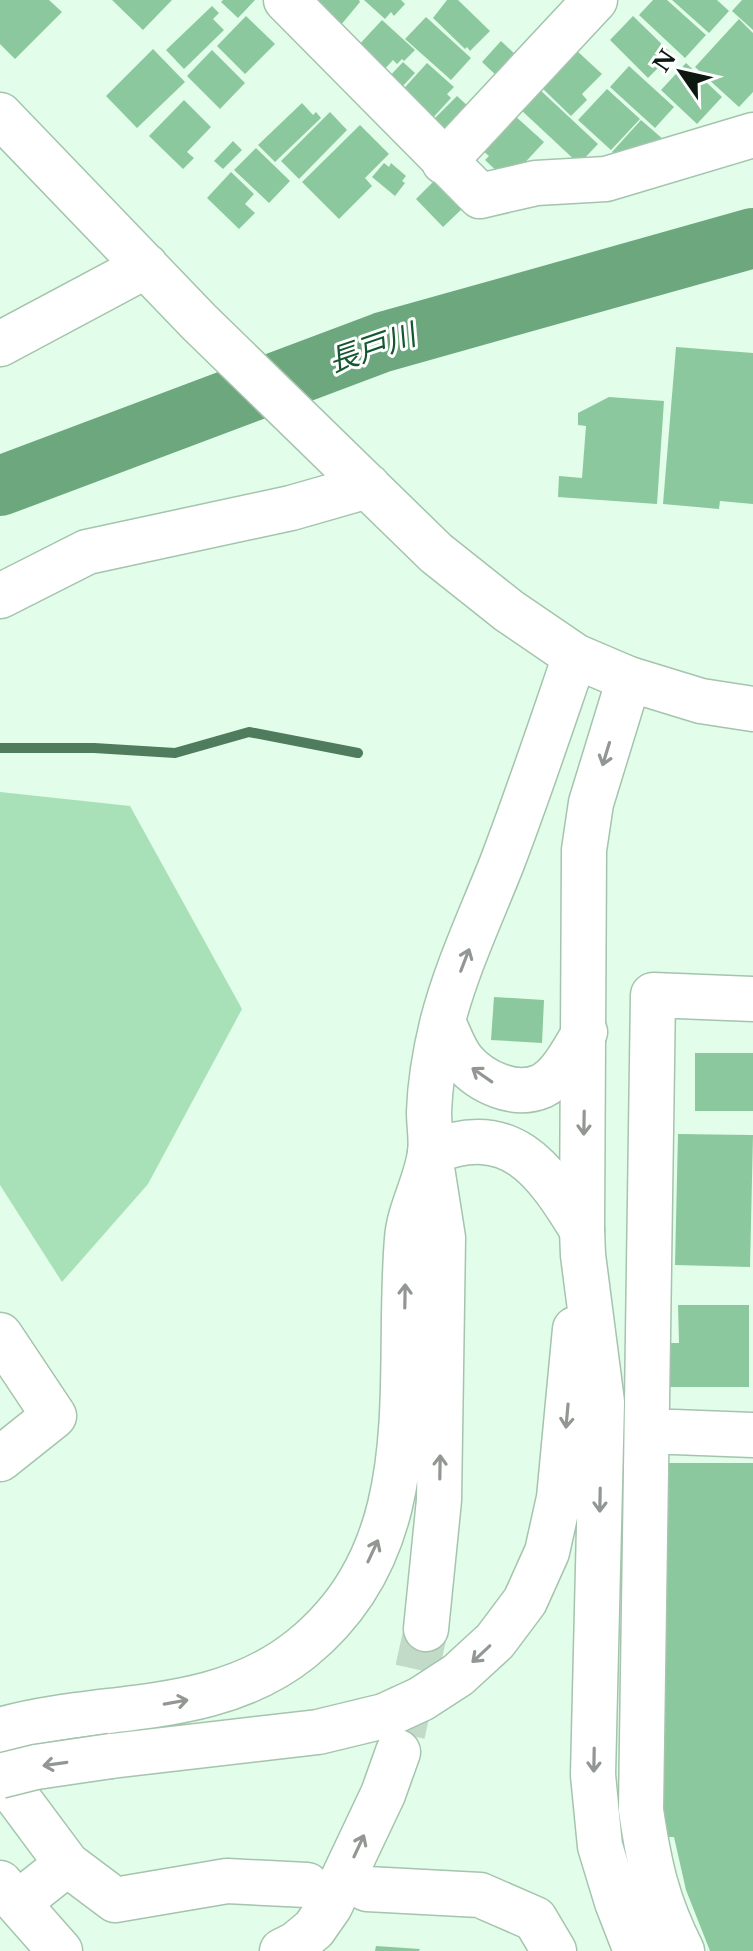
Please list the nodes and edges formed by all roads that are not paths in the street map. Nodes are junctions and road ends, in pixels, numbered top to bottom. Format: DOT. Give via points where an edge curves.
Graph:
graph roads {
  1 [pos="286,0"];
  2 [pos="595,0"];
  3 [pos="0,115"];
  4 [pos="753,135"];
  5 [pos="444,162"];
  6 [pos="146,266"];
  7 [pos="0,344"];
  8 [pos="368,486"];
  9 [pos="0,596"];
  10 [pos="575,656"];
  11 [pos="629,679"];
  12 [pos="753,709"];
  13 [pos="753,999"];
  14 [pos="443,1022"];
  15 [pos="585,1032"];
  16 [pos="430,1153"];
  17 [pos="582,1242"];
  18 [pos="0,1335"];
  19 [pos="648,1431"];
  20 [pos="753,1435"];
  21 [pos="0,1459"];
  22 [pos="426,1629"];
  23 [pos="0,1730"];
  24 [pos="398,1752"];
  25 [pos="0,1775"];
  26 [pos="67,1864"];
  27 [pos="307,1885"];
  28 [pos="16,1887"];
  29 [pos="367,1889"];
  30 [pos="60,1951"];
  31 [pos="282,1951"];
  32 [pos="554,1951"];
  33 [pos="636,1951"];
  34 [pos="682,1951"];
  1 -- 5 [label="main road"];
  2 -- 5 [label="main road"];
  3 -- 6 [label="main road"];
  4 -- 5 [label="main road" via="606,179 536,183 480,196"];
  6 -- 7 [label="main road"];
  6 -- 8 [label="main road"];
  8 -- 9 [label="main road" via="87,552"];
  8 -- 10 [label="main road" via="436,553"];
  10 -- 11 [label="main road"];
  14 -- 10 [label="main road, one-way"];
  11 -- 12 [label="main road" via="701,701"];
  11 -- 15 [label="main road, one-way" via="591,803 584,850"];
  13 -- 19 [label="main road" via="653,995"];
  15 -- 14 [label="main road, one-way" via="562,1068 543,1085 521,1090 499,1087 480,1076 462,1060"];
  14 -- 16 [label="main road" via="432,1070"];
  15 -- 17 [label="main road, one-way"];
  16 -- 17 [label="main road" via="475,1141 517,1152 555,1186"];
  22 -- 16 [label="main road, one-way" via="439,1500 443,1238"];
  23 -- 16 [label="main road, one-way" via="225,1691 301,1649 356,1587 393,1503 401,1454 407,1236"];
  17 -- 25 [label="main road, one-way, bridge" via="559,1498 547,1552 525,1601 495,1641 458,1675 384,1716 318,1732"];
  17 -- 33 [label="main road, one-way" via="602,1402 593,1775 600,1846"];
  18 -- 21 [label="main road" via="54,1416"];
  19 -- 20 [label="main road"];
  19 -- 34 [label="main road" via="641,1810 650,1868"];
  31 -- 24 [label="main road, one-way" via="314,1929 330,1906"];
  25 -- 26 [label="main road"];
  26 -- 27 [label="main road" via="115,1900 227,1881"];
  26 -- 28 [label="main road"];
  28 -- 30 [label="main road"];
  29 -- 32 [label="main road" via="480,1895 535,1919"];
}
